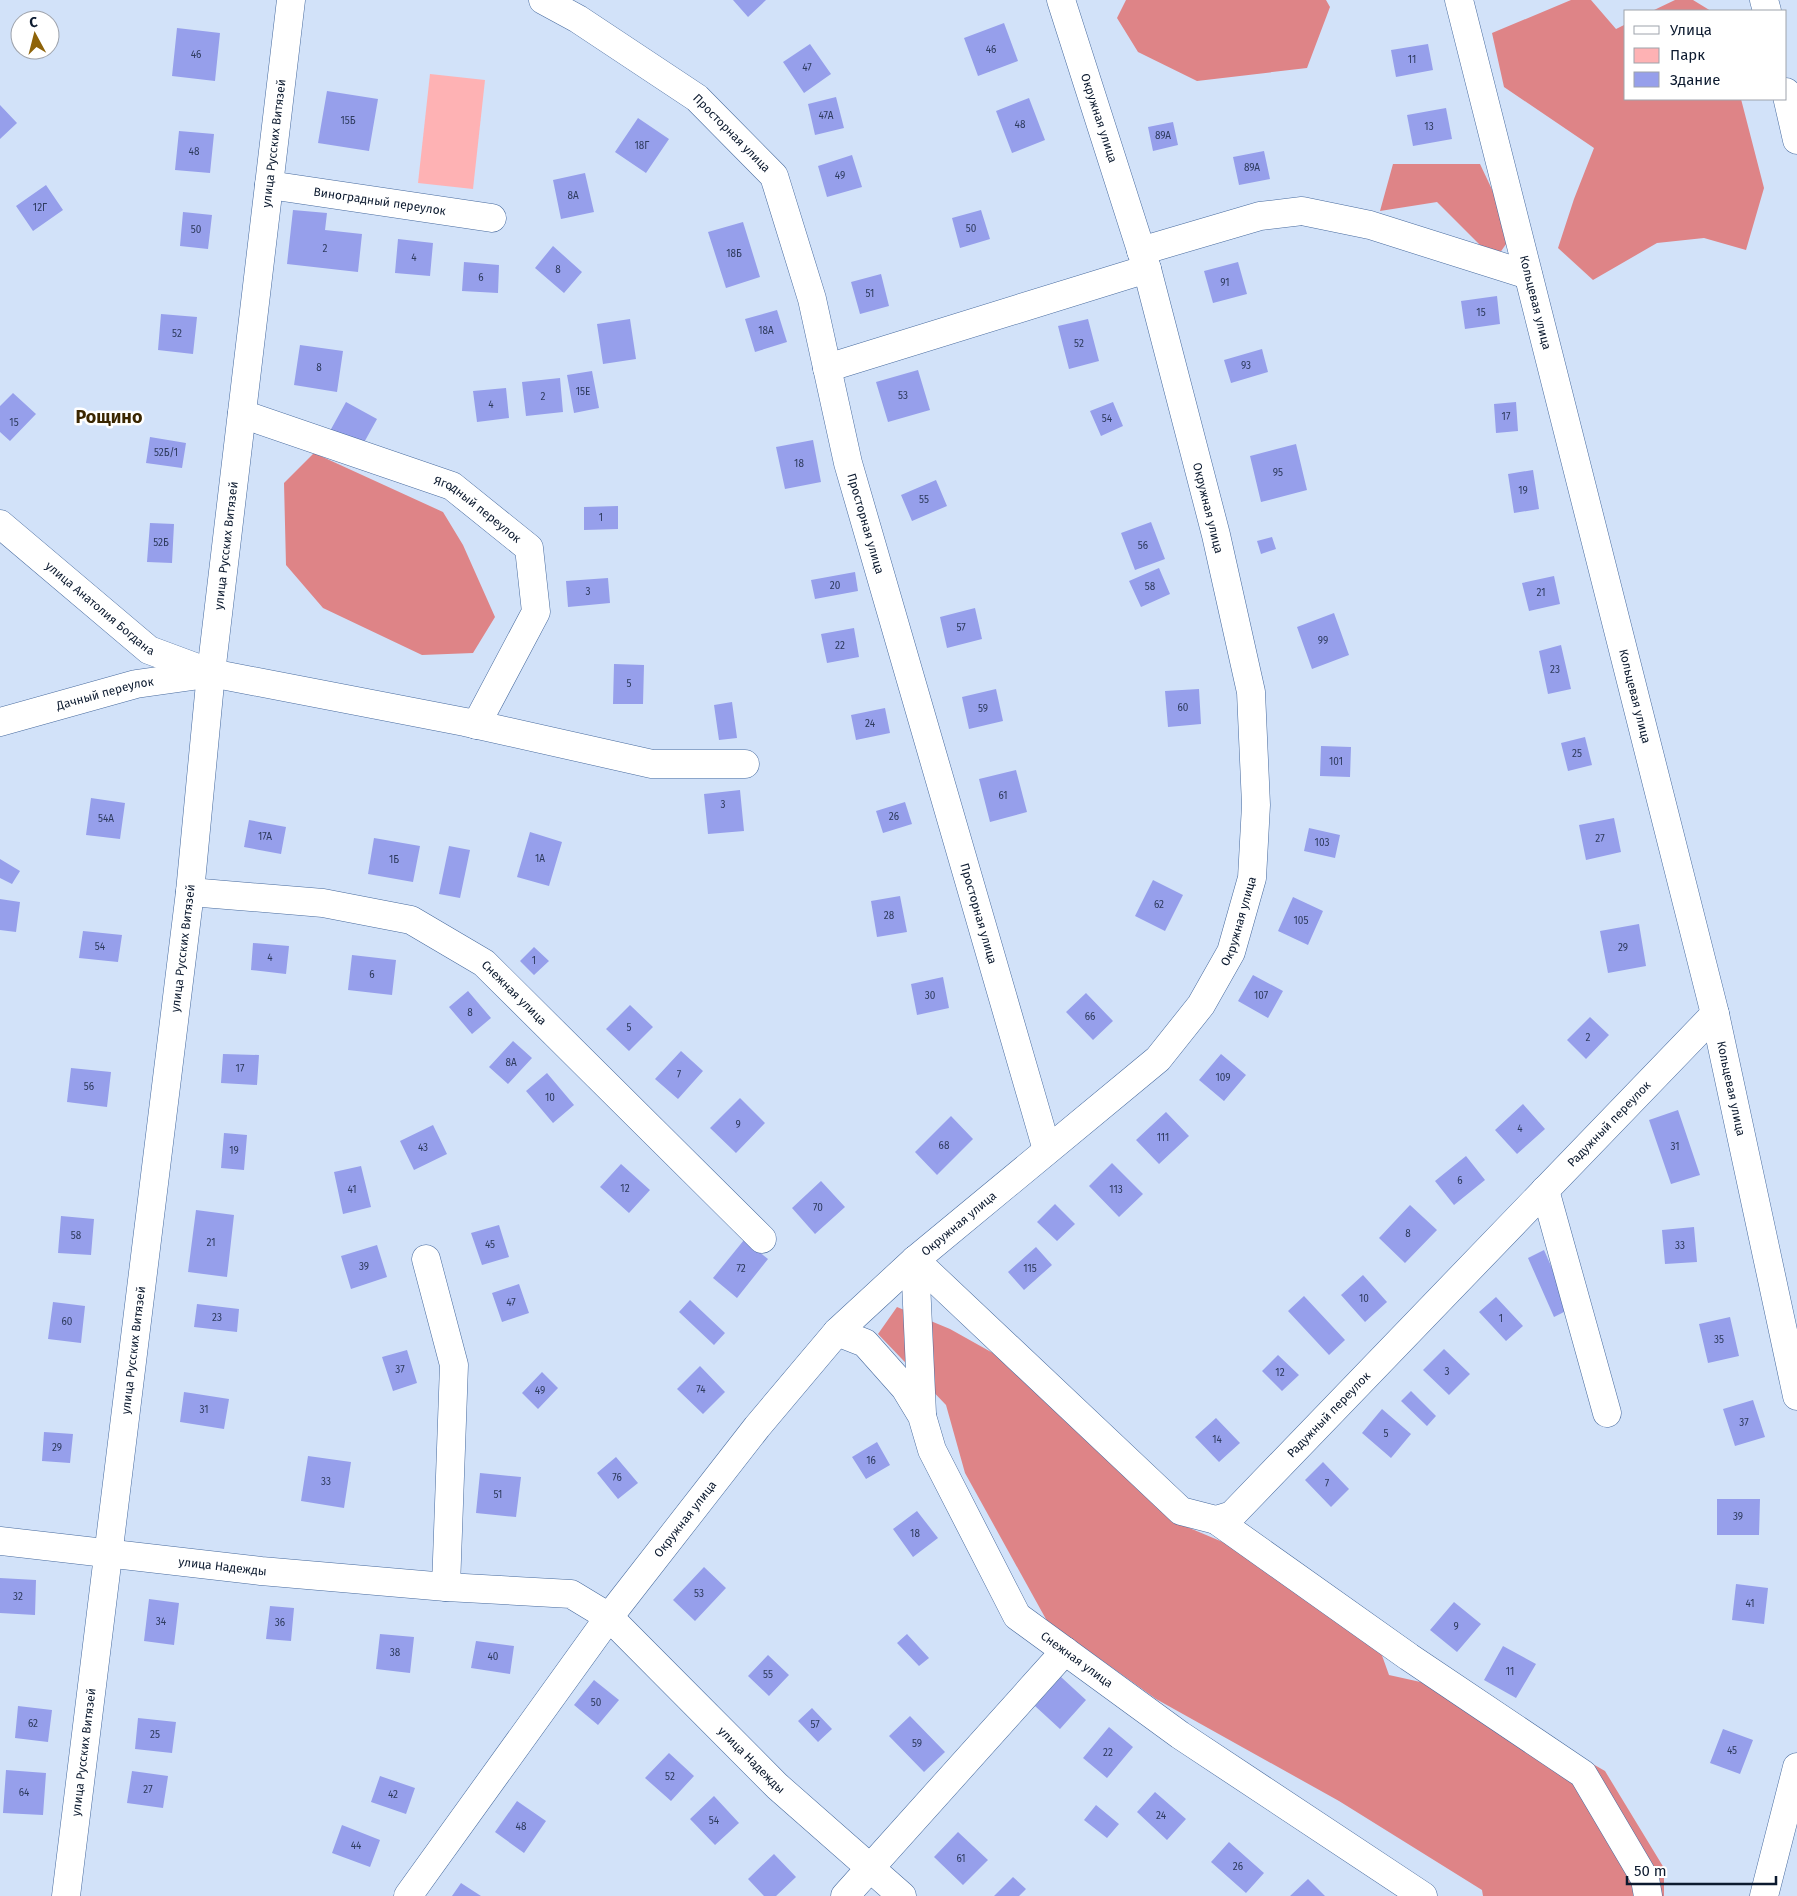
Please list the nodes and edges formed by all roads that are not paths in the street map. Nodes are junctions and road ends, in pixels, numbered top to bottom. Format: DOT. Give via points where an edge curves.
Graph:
graph roads {
  1 [pos="291,0"];
  2 [pos="542,0"];
  3 [pos="1061,0"];
  4 [pos="1458,0"];
  5 [pos="1787,96"];
  6 [pos="1797,140"];
  7 [pos="269,185"];
  8 [pos="492,218"];
  9 [pos="1144,260"];
  10 [pos="1528,275"];
  11 [pos="827,368"];
  12 [pos="242,414"];
  13 [pos="0,524"];
  14 [pos="211,674"];
  15 [pos="0,722"];
  16 [pos="476,724"];
  17 [pos="745,764"];
  18 [pos="190,892"];
  19 [pos="1715,1014"];
  20 [pos="1047,1150"];
  21 [pos="1545,1190"];
  22 [pos="762,1239"];
  23 [pos="426,1259"];
  24 [pos="915,1260"];
  25 [pos="837,1332"];
  26 [pos="1797,1396"];
  27 [pos="1607,1413"];
  28 [pos="922,1416"];
  29 [pos="1216,1520"];
  30 [pos="0,1541"];
  31 [pos="109,1553"];
  32 [pos="446,1587"];
  33 [pos="609,1617"];
  34 [pos="1065,1652"];
  35 [pos="1797,1767"];
  36 [pos="871,1867"];
  37 [pos="66,1896"];
  38 [pos="408,1896"];
  39 [pos="845,1896"];
  40 [pos="902,1896"];
  41 [pos="1422,1896"];
  42 [pos="1648,1896"];
  43 [pos="1764,1896"];
  1 -- 7 [label="main road, улица Русских Витязей"];
  2 -- 11 [label="main road, Просторная улица" via="578,19 696,98 774,176 812,299"];
  3 -- 9 [label="main road, Окружная улица"];
  4 -- 10 [label="main road, Кольцевая улица"];
  5 -- 6 [label="main road"];
  7 -- 8 [label="main road, Виноградный переулок"];
  7 -- 12 [label="main road, улица Русских Витязей"];
  9 -- 10 [label="main road" via="1260,216 1302,211 1370,225"];
  9 -- 11 [label="main road"];
  9 -- 20 [label="main road, Окружная улица" via="1216,535 1251,692 1256,805 1252,878 1231,952 1201,1004 1158,1058"];
  10 -- 19 [label="main road, Кольцевая улица"];
  11 -- 20 [label="main road, Просторная улица" via="848,463"];
  12 -- 14 [label="main road, улица Русских Витязей"];
  12 -- 16 [label="main road, Ягодный переулок" via="452,486 529,548 536,612"];
  13 -- 14 [label="main road, улица Анатолия Богдана" via="149,650"];
  14 -- 15 [label="main road, Дачный переулок" via="136,684"];
  14 -- 16 [label="main road"];
  14 -- 18 [label="main road, улица Русских Витязей"];
  16 -- 17 [label="main road" via="652,764"];
  18 -- 22 [label="main road, Снежная улица" via="323,903 411,920 484,963"];
  18 -- 31 [label="main road, улица Русских Витязей"];
  19 -- 21 [label="main road, Радужный переулок"];
  19 -- 26 [label="main road, Кольцевая улица"];
  20 -- 24 [label="main road, Окружная улица"];
  21 -- 27 [label="main road"];
  21 -- 29 [label="main road, Радужный переулок" via="1232,1515"];
  23 -- 32 [label="main road" via="454,1365"];
  24 -- 25 [label="main road, Окружная улица"];
  24 -- 28 [label="main road"];
  24 -- 29 [label="main road" via="1181,1511"];
  25 -- 28 [label="main road, Снежная улица" via="865,1342 905,1388"];
  25 -- 33 [label="main road, Окружная улица" via="757,1427"];
  28 -- 34 [label="main road, Снежная улица" via="932,1450 1017,1616"];
  29 -- 42 [label="main road" via="1409,1657 1583,1774 1645,1880"];
  30 -- 31 [label="main road, улица Надежды"];
  31 -- 32 [label="main road, улица Надежды" via="260,1571"];
  31 -- 37 [label="main road, улица Русских Витязей"];
  32 -- 33 [label="main road, улица Надежды" via="571,1594"];
  33 -- 36 [label="main road, улица Надежды" via="777,1786"];
  33 -- 38 [label="main road"];
  34 -- 36 [label="main road"];
  34 -- 41 [label="main road, Снежная улица" via="1180,1735"];
  35 -- 43 [label="main road"];
  36 -- 39 [label="main road"];
  36 -- 40 [label="main road, улица Надежды"];
}
